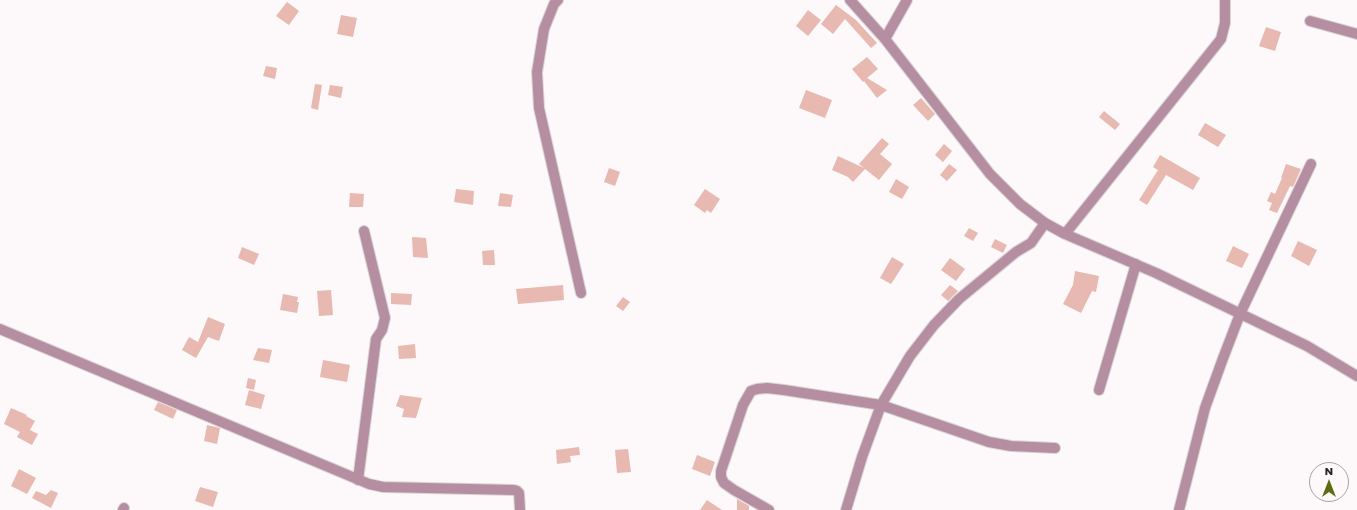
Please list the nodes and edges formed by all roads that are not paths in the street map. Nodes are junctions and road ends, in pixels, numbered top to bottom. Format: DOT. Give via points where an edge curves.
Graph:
graph roads {
  1 [pos="558,0"];
  2 [pos="850,0"];
  3 [pos="907,0"];
  4 [pos="1225,0"];
  5 [pos="1310,21"];
  6 [pos="1357,34"];
  7 [pos="885,39"];
  8 [pos="1311,164"];
  9 [pos="1045,223"];
  10 [pos="364,231"];
  11 [pos="1065,234"];
  12 [pos="1136,264"];
  13 [pos="581,293"];
  14 [pos="1240,314"];
  15 [pos="0,330"];
  16 [pos="1357,376"];
  17 [pos="1099,390"];
  18 [pos="881,405"];
  19 [pos="1055,448"];
  20 [pos="358,480"];
  21 [pos="520,510"];
  22 [pos="770,510"];
  23 [pos="846,510"];
  24 [pos="1179,510"];
  1 -- 13 [label="street" via="544,29 537,72 539,108"];
  2 -- 7 [label="street"];
  3 -- 7 [label="street"];
  4 -- 11 [label="street" via="1225,23 1221,39"];
  5 -- 6 [label="street"];
  7 -- 9 [label="street" via="990,174 1020,204"];
  8 -- 14 [label="street"];
  9 -- 11 [label="street"];
  9 -- 18 [label="street" via="1031,243 1016,252 959,299 934,325 910,356"];
  10 -- 20 [label="street" via="384,318 382,330 376,339"];
  11 -- 12 [label="street"];
  12 -- 14 [label="street"];
  12 -- 17 [label="street"];
  14 -- 16 [label="street" via="1307,346"];
  14 -- 24 [label="street" via="1205,408"];
  15 -- 20 [label="street"];
  18 -- 19 [label="street" via="989,442"];
  18 -- 22 [label="street" via="767,388 752,391 743,405 721,477 724,483 734,490"];
  18 -- 23 [label="street"];
  20 -- 21 [label="street" via="382,486 514,490 519,493"];
}
